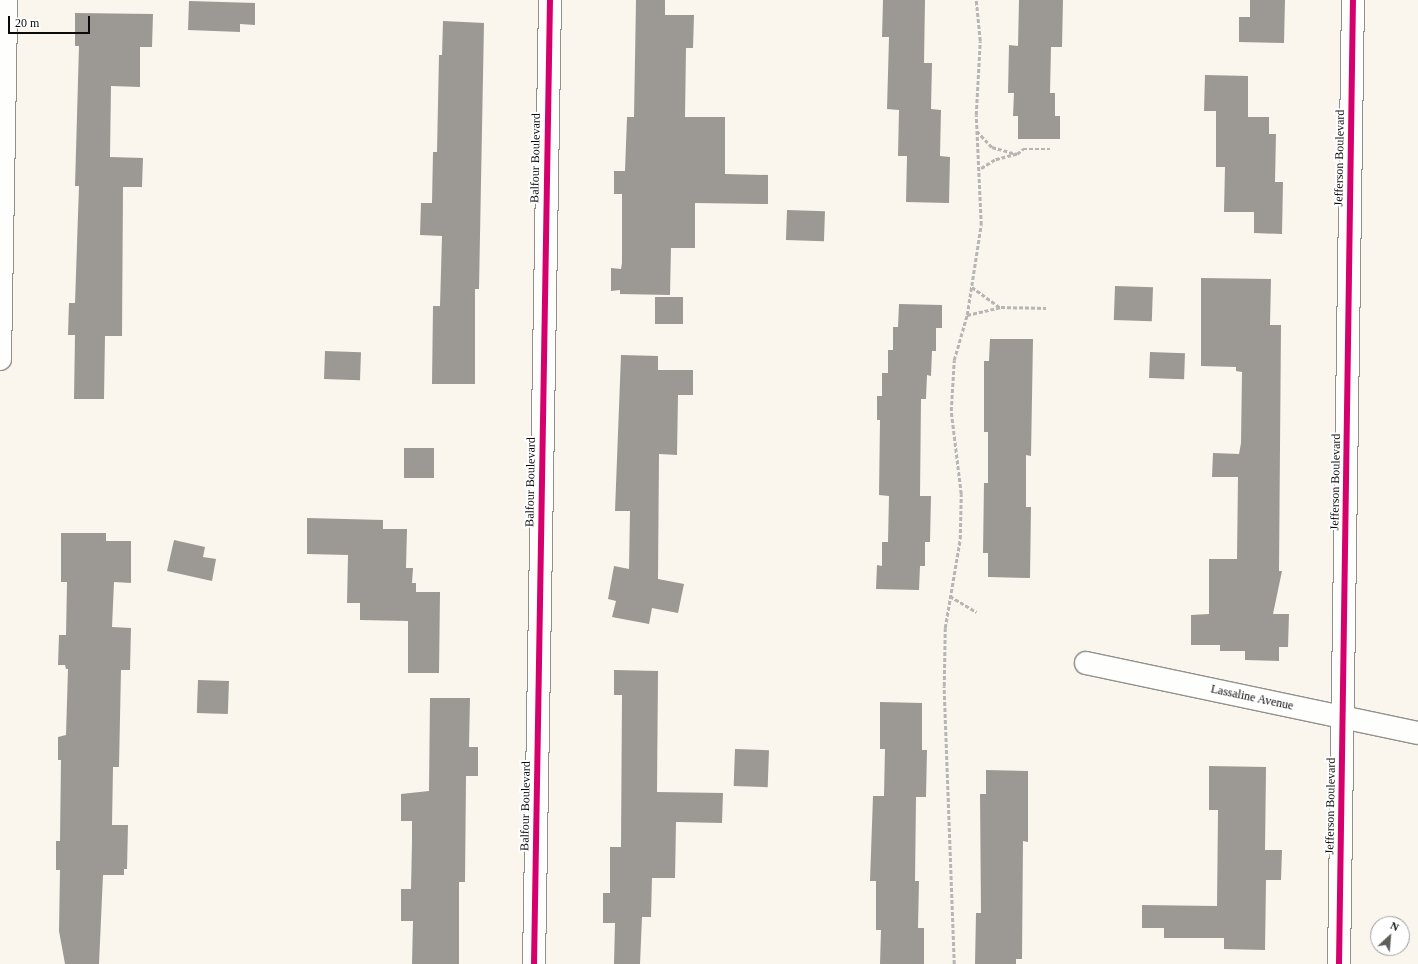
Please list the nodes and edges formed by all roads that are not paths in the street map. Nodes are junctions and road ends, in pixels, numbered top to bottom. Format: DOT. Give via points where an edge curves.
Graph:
graph roads {
  1 [pos="6,0"];
  2 [pos="550,0"];
  3 [pos="1353,0"];
  4 [pos="0,359"];
  5 [pos="1086,663"];
  6 [pos="1343,717"];
  7 [pos="1418,733"];
  8 [pos="534,964"];
  9 [pos="1339,964"];
  1 -- 4 [label="street"];
  2 -- 8 [label="street, Balfour Boulevard"];
  3 -- 6 [label="street, Jefferson Boulevard"];
  5 -- 6 [label="street, Lassaline Avenue"];
  6 -- 7 [label="street, Lassaline Avenue"];
  6 -- 9 [label="street, Jefferson Boulevard"];
}
